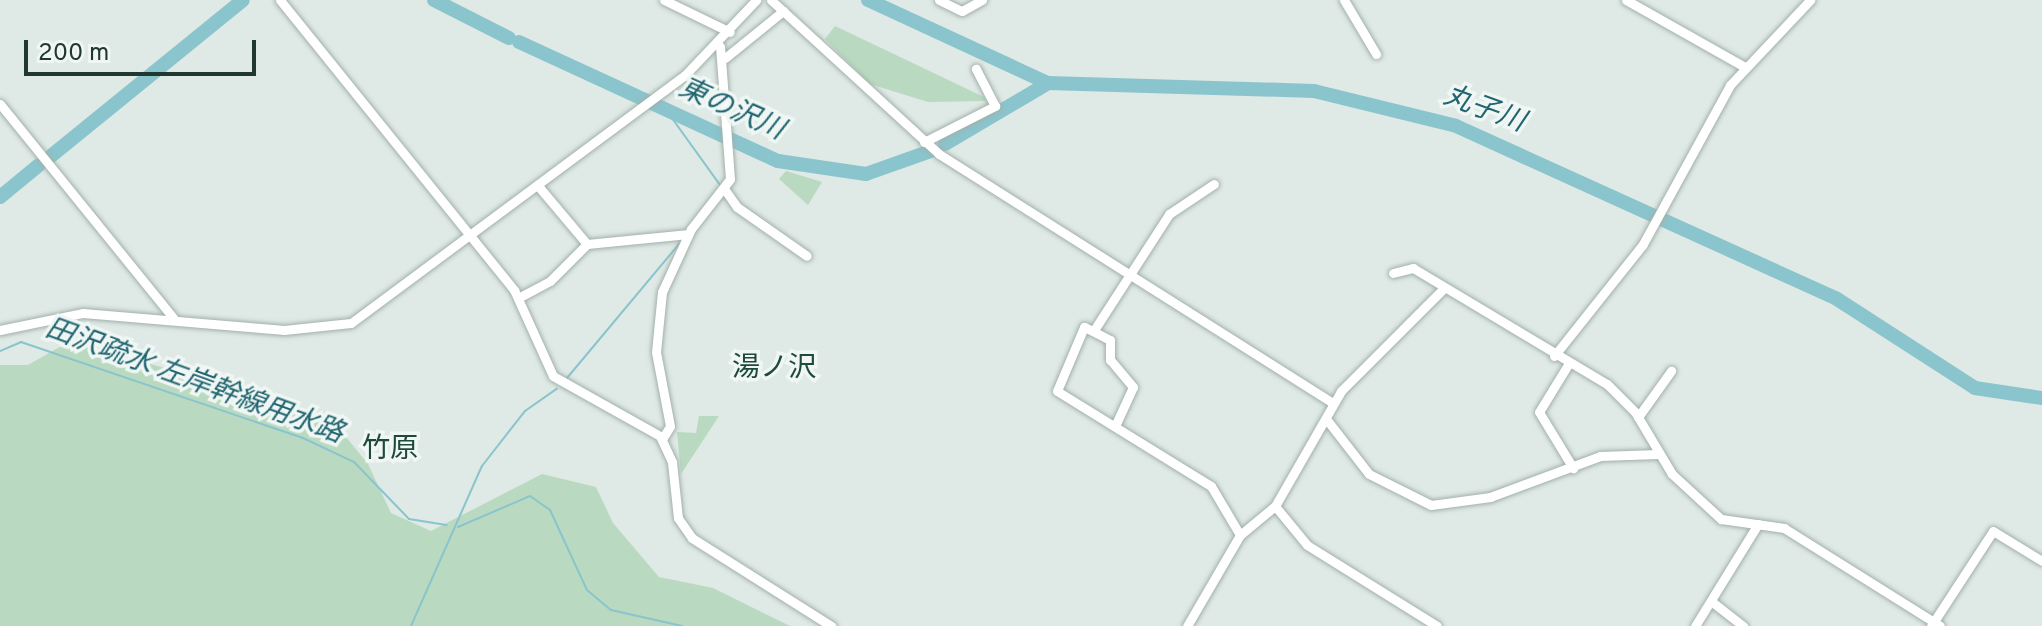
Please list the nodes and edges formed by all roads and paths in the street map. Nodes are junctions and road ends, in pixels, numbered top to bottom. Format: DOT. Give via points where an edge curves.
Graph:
graph roads {
  1 [pos="280,0"];
  2 [pos="664,0"];
  3 [pos="756,0"];
  4 [pos="771,0"];
  5 [pos="939,0"];
  6 [pos="982,0"];
  7 [pos="1344,0"];
  8 [pos="1626,0"];
  9 [pos="1810,0"];
  10 [pos="783,11"];
  11 [pos="730,32"];
  12 [pos="720,46"];
  13 [pos="1376,54"];
  14 [pos="725,58"];
  15 [pos="1745,67"];
  16 [pos="976,69"];
  17 [pos="0,104"];
  18 [pos="924,142"];
  19 [pos="1214,184"];
  20 [pos="539,187"];
  21 [pos="725,190"];
  22 [pos="689,234"];
  23 [pos="473,236"];
  24 [pos="587,244"];
  25 [pos="807,256"];
  26 [pos="1393,273"];
  27 [pos="1130,274"];
  28 [pos="1443,289"];
  29 [pos="518,298"];
  30 [pos="174,319"];
  31 [pos="1096,327"];
  32 [pos="0,330"];
  33 [pos="1554,356"];
  34 [pos="1569,363"];
  35 [pos="1671,371"];
  36 [pos="1333,403"];
  37 [pos="1638,417"];
  38 [pos="1327,420"];
  39 [pos="1115,426"];
  40 [pos="662,439"];
  41 [pos="1658,454"];
  42 [pos="1573,468"];
  43 [pos="1275,506"];
  44 [pos="1758,524"];
  45 [pos="1240,535"];
  46 [pos="2042,561"];
  47 [pos="1711,601"];
  48 [pos="1935,625"];
  49 [pos="831,626"];
  50 [pos="1187,626"];
  51 [pos="1437,626"];
  52 [pos="1695,626"];
  53 [pos="1743,626"];
  1 -- 23 [label="street"];
  2 -- 11 [label="street"];
  3 -- 11 [label="street"];
  4 -- 10 [label="street"];
  5 -- 6 [label="street" via="962,11"];
  7 -- 13 [label="street"];
  8 -- 15 [label="street"];
  9 -- 15 [label="street"];
  10 -- 14 [label="street"];
  10 -- 18 [label="street"];
  11 -- 12 [label="street"];
  12 -- 14 [label="street"];
  12 -- 20 [label="street"];
  14 -- 21 [label="street" via="730,136"];
  15 -- 33 [label="street" via="1643,244"];
  16 -- 18 [label="street" via="995,106"];
  17 -- 30 [label="street"];
  18 -- 27 [label="street"];
  19 -- 27 [label="street" via="1169,214"];
  20 -- 23 [label="street"];
  20 -- 24 [label="street"];
  21 -- 22 [label="street"];
  21 -- 25 [label="street" via="737,207"];
  22 -- 24 [label="street"];
  22 -- 40 [label="street" via="662,292 656,327 670,426"];
  23 -- 29 [label="street"];
  23 -- 30 [label="street" via="371,312 333,329"];
  24 -- 29 [label="street" via="550,281"];
  26 -- 28 [label="street" via="1413,268"];
  27 -- 31 [label="street"];
  27 -- 36 [label="street"];
  28 -- 33 [label="street"];
  28 -- 36 [label="street"];
  29 -- 40 [label="street" via="546,364 566,388 643,422"];
  30 -- 32 [label="street" via="83,313"];
  31 -- 39 [label="street" via="1110,340 1111,364 1133,387"];
  31 -- 39 [label="street" via="1076,333 1057,391"];
  33 -- 34 [label="street"];
  34 -- 37 [label="street" via="1607,384"];
  34 -- 42 [label="street" via="1539,412"];
  35 -- 37 [label="street"];
  36 -- 38 [label="street"];
  37 -- 41 [label="street"];
  38 -- 42 [label="street" via="1369,474 1431,505 1479,500"];
  38 -- 43 [label="street"];
  39 -- 45 [label="street" via="1219,494"];
  40 -- 49 [label="street" via="678,518 692,538"];
  41 -- 42 [label="street" via="1600,456"];
  41 -- 44 [label="street" via="1708,510"];
  43 -- 45 [label="street"];
  43 -- 51 [label="street" via="1307,545"];
  44 -- 47 [label="street"];
  44 -- 48 [label="street" via="1802,538"];
  45 -- 50 [label="street"];
  46 -- 48 [label="street" via="1993,531"];
  47 -- 52 [label="street"];
  47 -- 53 [label="street"];
}
